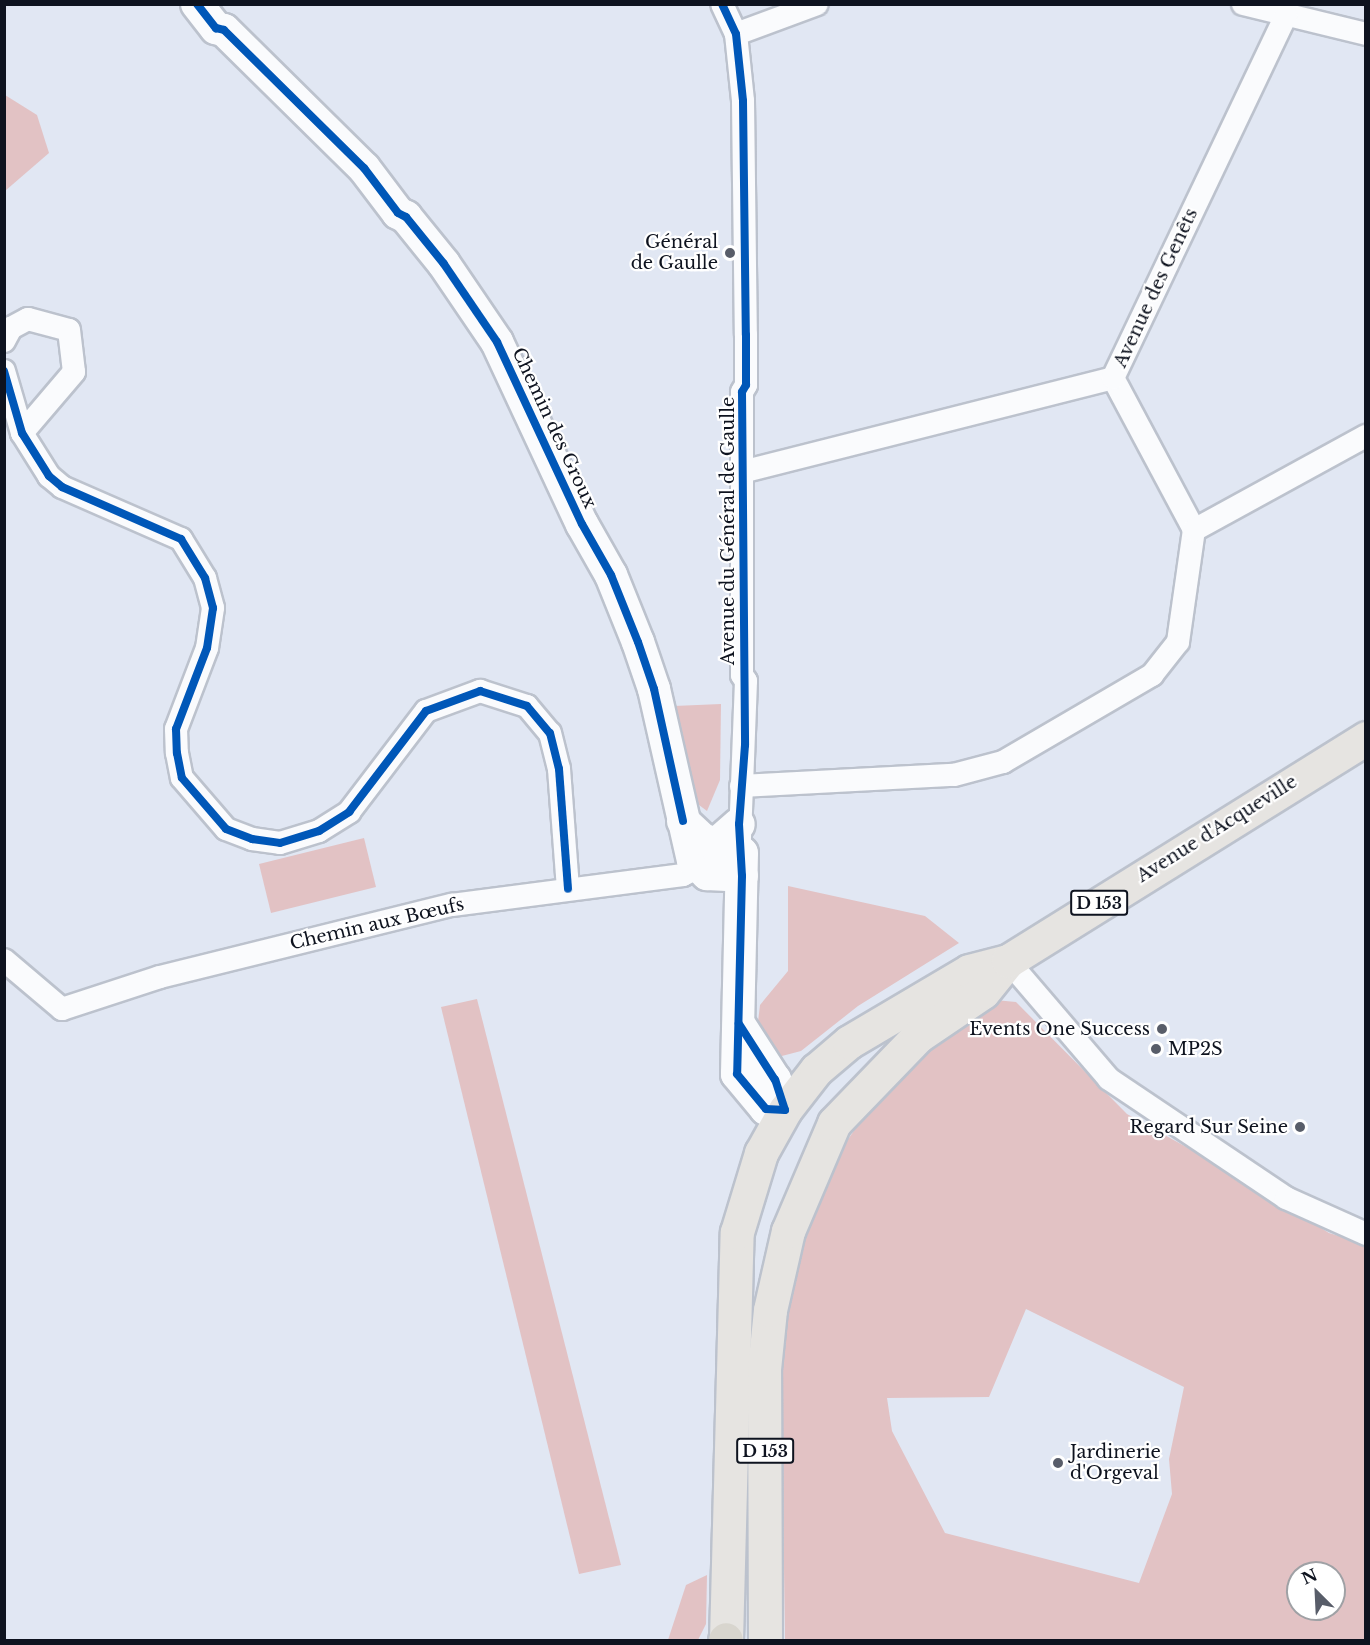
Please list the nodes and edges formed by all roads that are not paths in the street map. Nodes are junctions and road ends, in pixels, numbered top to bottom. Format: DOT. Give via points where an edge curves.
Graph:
graph roads {
  1 [pos="196,4"];
  2 [pos="722,4"];
  3 [pos="817,4"];
  4 [pos="1244,4"];
  5 [pos="1286,15"];
  6 [pos="736,34"];
  7 [pos="1365,34"];
  8 [pos="4,342"];
  9 [pos="4,371"];
  10 [pos="1113,378"];
  11 [pos="22,432"];
  12 [pos="1365,436"];
  13 [pos="742,472"];
  14 [pos="1194,530"];
  15 [pos="1365,738"];
  16 [pos="741,786"];
  17 [pos="727,853"];
  18 [pos="568,889"];
  19 [pos="4,960"];
  20 [pos="1008,961"];
  21 [pos="785,1110"];
  22 [pos="834,1123"];
  23 [pos="1365,1234"];
  24 [pos="778,1262"];
  25 [pos="726,1640"];
  26 [pos="765,1641"];
  1 -- 17 [label="street, Chemin des Groux" via="364,168 444,264 497,342 582,524 611,575 638,642 654,689 683,821"];
  2 -- 6 [label="street, Avenue du Général de Gaulle"];
  3 -- 6 [label="street"];
  4 -- 5 [label="street"];
  5 -- 7 [label="street"];
  5 -- 10 [label="street, Avenue des Genêts"];
  6 -- 13 [label="street, Avenue du Général de Gaulle" via="743,101 746,335"];
  8 -- 11 [label="street" via="11,328 28,319 69,330 74,372"];
  9 -- 11 [label="street"];
  10 -- 13 [label="street, Avenue des Genêts"];
  10 -- 14 [label="street"];
  11 -- 18 [label="street" via="38,462 62,487 181,539 205,578 212,618 207,648 176,729 177,753 182,778 226,829 252,839 280,843 320,831 349,812 426,711 480,691 527,706 550,733 559,769"];
  12 -- 14 [label="street"];
  13 -- 16 [label="street, Avenue du Général de Gaulle" via="742,675 746,681"];
  14 -- 16 [label="street" via="1178,642 1152,675 1003,762 954,776"];
  15 -- 20 [label="main road, Avenue d'Acqueville / D 153"];
  16 -- 17 [label="street, Avenue du Général de Gaulle"];
  17 -- 18 [label="street, Chemin aux Bœufs" via="683,875"];
  17 -- 21 [label="street, Avenue du Général de Gaulle" via="739,1024 776,1080"];
  18 -- 19 [label="street, Chemin aux Bœufs" via="452,905 160,977 62,1009"];
  20 -- 21 [label="main road, D 153" via="969,971 849,1042 816,1070"];
  20 -- 22 [label="main road, D 153" via="982,992 918,1036"];
  20 -- 23 [label="street" via="1109,1079 1286,1198"];
  21 -- 22 [label="main road"];
  21 -- 24 [label="main road, D 153" via="802,1146 772,1225"];
  21 -- 25 [label="main road, D 153" via="761,1153 737,1232"];
  22 -- 24 [label="main road, D 153" via="820,1148"];
  24 -- 26 [label="main road, D 153" via="764,1369"];
}
